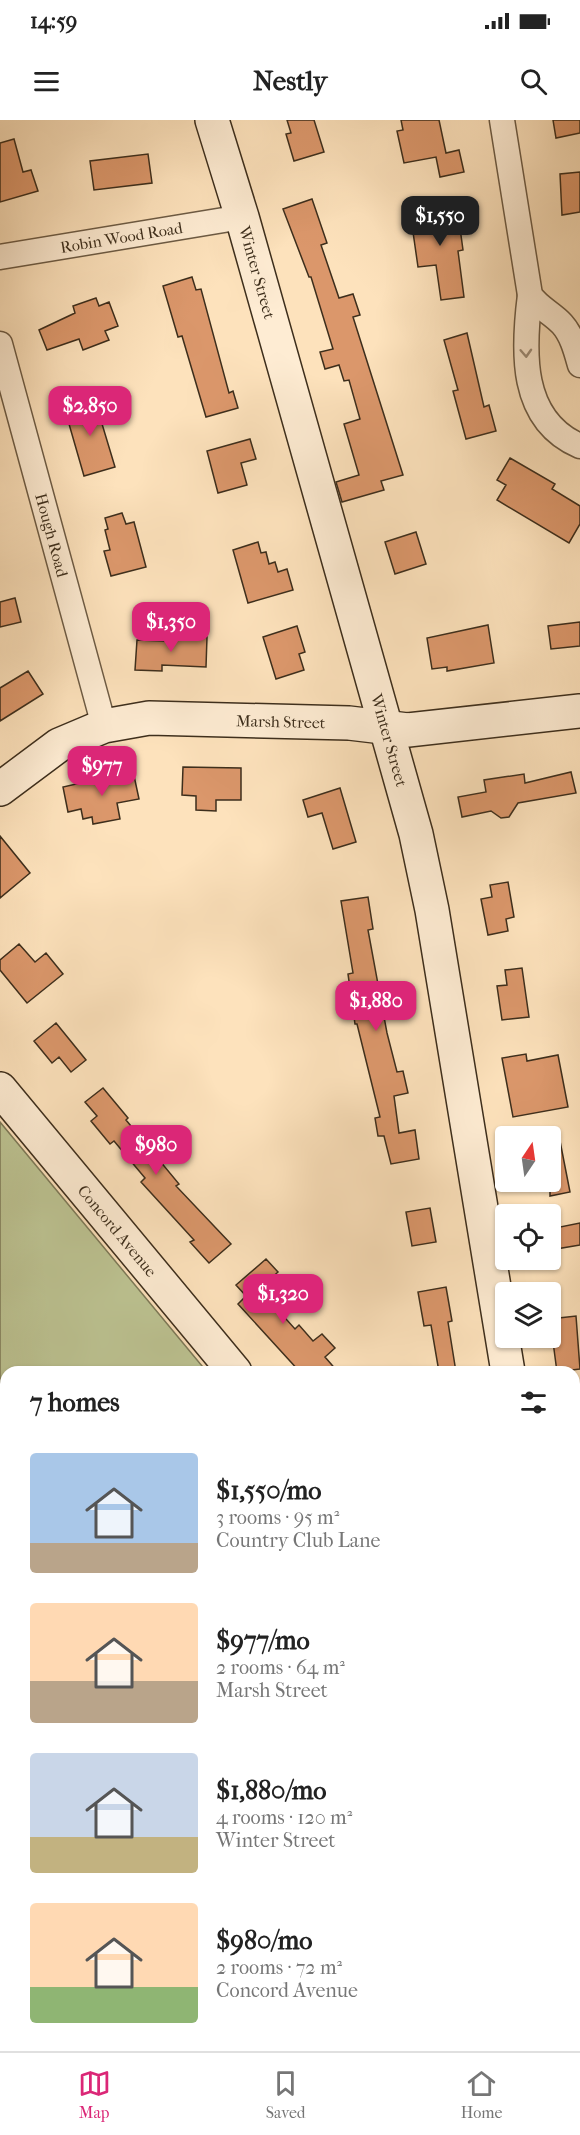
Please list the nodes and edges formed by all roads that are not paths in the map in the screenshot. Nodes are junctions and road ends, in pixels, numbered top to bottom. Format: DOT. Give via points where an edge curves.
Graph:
graph roads {
  1 [pos="212,120"];
  2 [pos="502,120"];
  3 [pos="242,217"];
  4 [pos="0,257"];
  5 [pos="530,295"];
  6 [pos="575,330"];
  7 [pos="0,344"];
  8 [pos="580,365"];
  9 [pos="580,446"];
  10 [pos="580,711"];
  11 [pos="105,726"];
  12 [pos="387,728"];
  13 [pos="0,789"];
  14 [pos="0,1089"];
  15 [pos="230,1366"];
  16 [pos="507,1366"];
  1 -- 3 [label="main road, Winter Street"];
  2 -- 5 [label="street"];
  3 -- 4 [label="street, Robin Wood Road"];
  3 -- 12 [label="main road, Winter Street"];
  5 -- 6 [label="street" via="563,325"];
  5 -- 9 [label="street, one-way" via="525,346 530,388 545,420 557,433"];
  6 -- 8 [label="street"];
  7 -- 11 [label="street, Hough Road"];
  10 -- 12 [label="main road, Marsh Street" via="429,730"];
  11 -- 12 [label="main road, Marsh Street" via="149,718 208,718"];
  11 -- 13 [label="main road, Marsh Street" via="58,745"];
  12 -- 16 [label="main road, Winter Street" via="432,910"];
  14 -- 15 [label="main road, Concord Avenue"];
}
